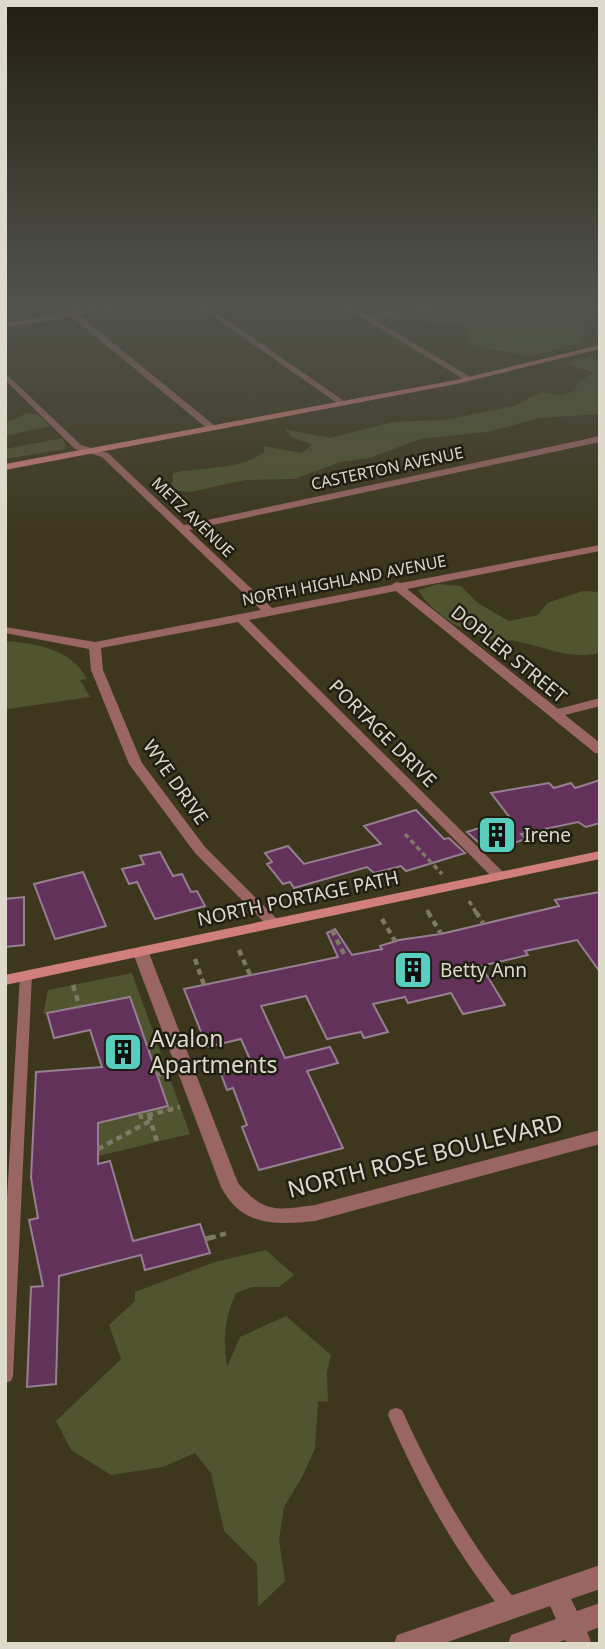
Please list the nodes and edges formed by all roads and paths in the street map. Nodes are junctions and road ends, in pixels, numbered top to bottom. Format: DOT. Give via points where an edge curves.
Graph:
graph roads {
  1 [pos="10,380"];
  2 [pos="153,380"];
  3 [pos="309,380"];
  4 [pos="465,380"];
  5 [pos="343,403"];
  6 [pos="212,428"];
  7 [pos="600,439"];
  8 [pos="93,450"];
  9 [pos="5,467"];
  10 [pos="182,528"];
  11 [pos="600,548"];
  12 [pos="396,585"];
  13 [pos="268,611"];
  14 [pos="240,617"];
  15 [pos="5,630"];
  16 [pos="95,646"];
  17 [pos="600,702"];
  18 [pos="555,715"];
  19 [pos="600,750"];
  20 [pos="405,834"];
  21 [pos="600,855"];
  22 [pos="442,874"];
  23 [pos="499,876"];
  24 [pos="469,901"];
  25 [pos="427,910"];
  26 [pos="382,919"];
  27 [pos="272,922"];
  28 [pos="483,923"];
  29 [pos="332,930"];
  30 [pos="441,934"];
  31 [pos="395,941"];
  32 [pos="239,950"];
  33 [pos="141,953"];
  34 [pos="344,954"];
  35 [pos="194,959"];
  36 [pos="26,975"];
  37 [pos="251,976"];
  38 [pos="5,980"];
  39 [pos="73,985"];
  40 [pos="204,985"];
  41 [pos="80,1008"];
  42 [pos="168,1073"];
  43 [pos="157,1075"];
  44 [pos="180,1107"];
  45 [pos="140,1113"];
  46 [pos="149,1118"];
  47 [pos="600,1137"];
  48 [pos="157,1142"];
  49 [pos="98,1149"];
  50 [pos="227,1233"];
  51 [pos="205,1239"];
  52 [pos="5,1376"];
  53 [pos="396,1415"];
  54 [pos="600,1577"];
  55 [pos="555,1592"];
  56 [pos="511,1608"];
  57 [pos="600,1615"];
  58 [pos="575,1634"];
  59 [pos="406,1644"];
  60 [pos="520,1644"];
  1 -- 8 [label="street, METZ AVENUE" via="78,447"];
  2 -- 6 [label="street"];
  3 -- 5 [label="street"];
  4 -- 5 [label="main road"];
  5 -- 6 [label="main road"];
  6 -- 8 [label="main road"];
  7 -- 10 [label="street, CASTERTON AVENUE"];
  8 -- 9 [label="main road"];
  8 -- 10 [label="street, METZ AVENUE" via="105,455"];
  10 -- 13 [label="street, METZ AVENUE"];
  11 -- 12 [label="street, NORTH HIGHLAND AVENUE"];
  12 -- 13 [label="street, NORTH HIGHLAND AVENUE"];
  12 -- 18 [label="street, DOPLER STREET"];
  13 -- 14 [label="street, NORTH HIGHLAND AVENUE"];
  14 -- 16 [label="street, NORTH HIGHLAND AVENUE"];
  14 -- 23 [label="street, PORTAGE DRIVE"];
  15 -- 16 [label="street"];
  16 -- 27 [label="street, WYE DRIVE" via="97,670 136,764 200,850"];
  17 -- 18 [label="street"];
  18 -- 19 [label="street, DOPLER STREET"];
  20 -- 22 [label="path"];
  21 -- 23 [label="main road, NORTH PORTAGE PATH"];
  23 -- 27 [label="main road, NORTH PORTAGE PATH"];
  24 -- 28 [label="path"];
  25 -- 30 [label="path"];
  26 -- 31 [label="path"];
  27 -- 33 [label="main road, NORTH PORTAGE PATH"];
  29 -- 34 [label="path"];
  32 -- 37 [label="path"];
  33 -- 36 [label="main road, NORTH PORTAGE PATH"];
  33 -- 47 [label="street, NORTH ROSE BOULEVARD" via="230,1187 243,1205 256,1213 277,1217 315,1213"];
  35 -- 40 [label="path"];
  36 -- 38 [label="main road, NORTH PORTAGE PATH"];
  36 -- 52 [label="lane"];
  39 -- 41 [label="path"];
  42 -- 43 [label="path"];
  44 -- 46 [label="path"];
  45 -- 46 [label="path"];
  46 -- 48 [label="path"];
  46 -- 49 [label="path"];
  50 -- 51 [label="path"];
  53 -- 56 [label="lane" via="449,1526"];
  54 -- 55 [label="street"];
  55 -- 56 [label="street"];
  55 -- 58 [label="street"];
  56 -- 59 [label="street"];
  57 -- 58 [label="street"];
  58 -- 60 [label="street"];
}
